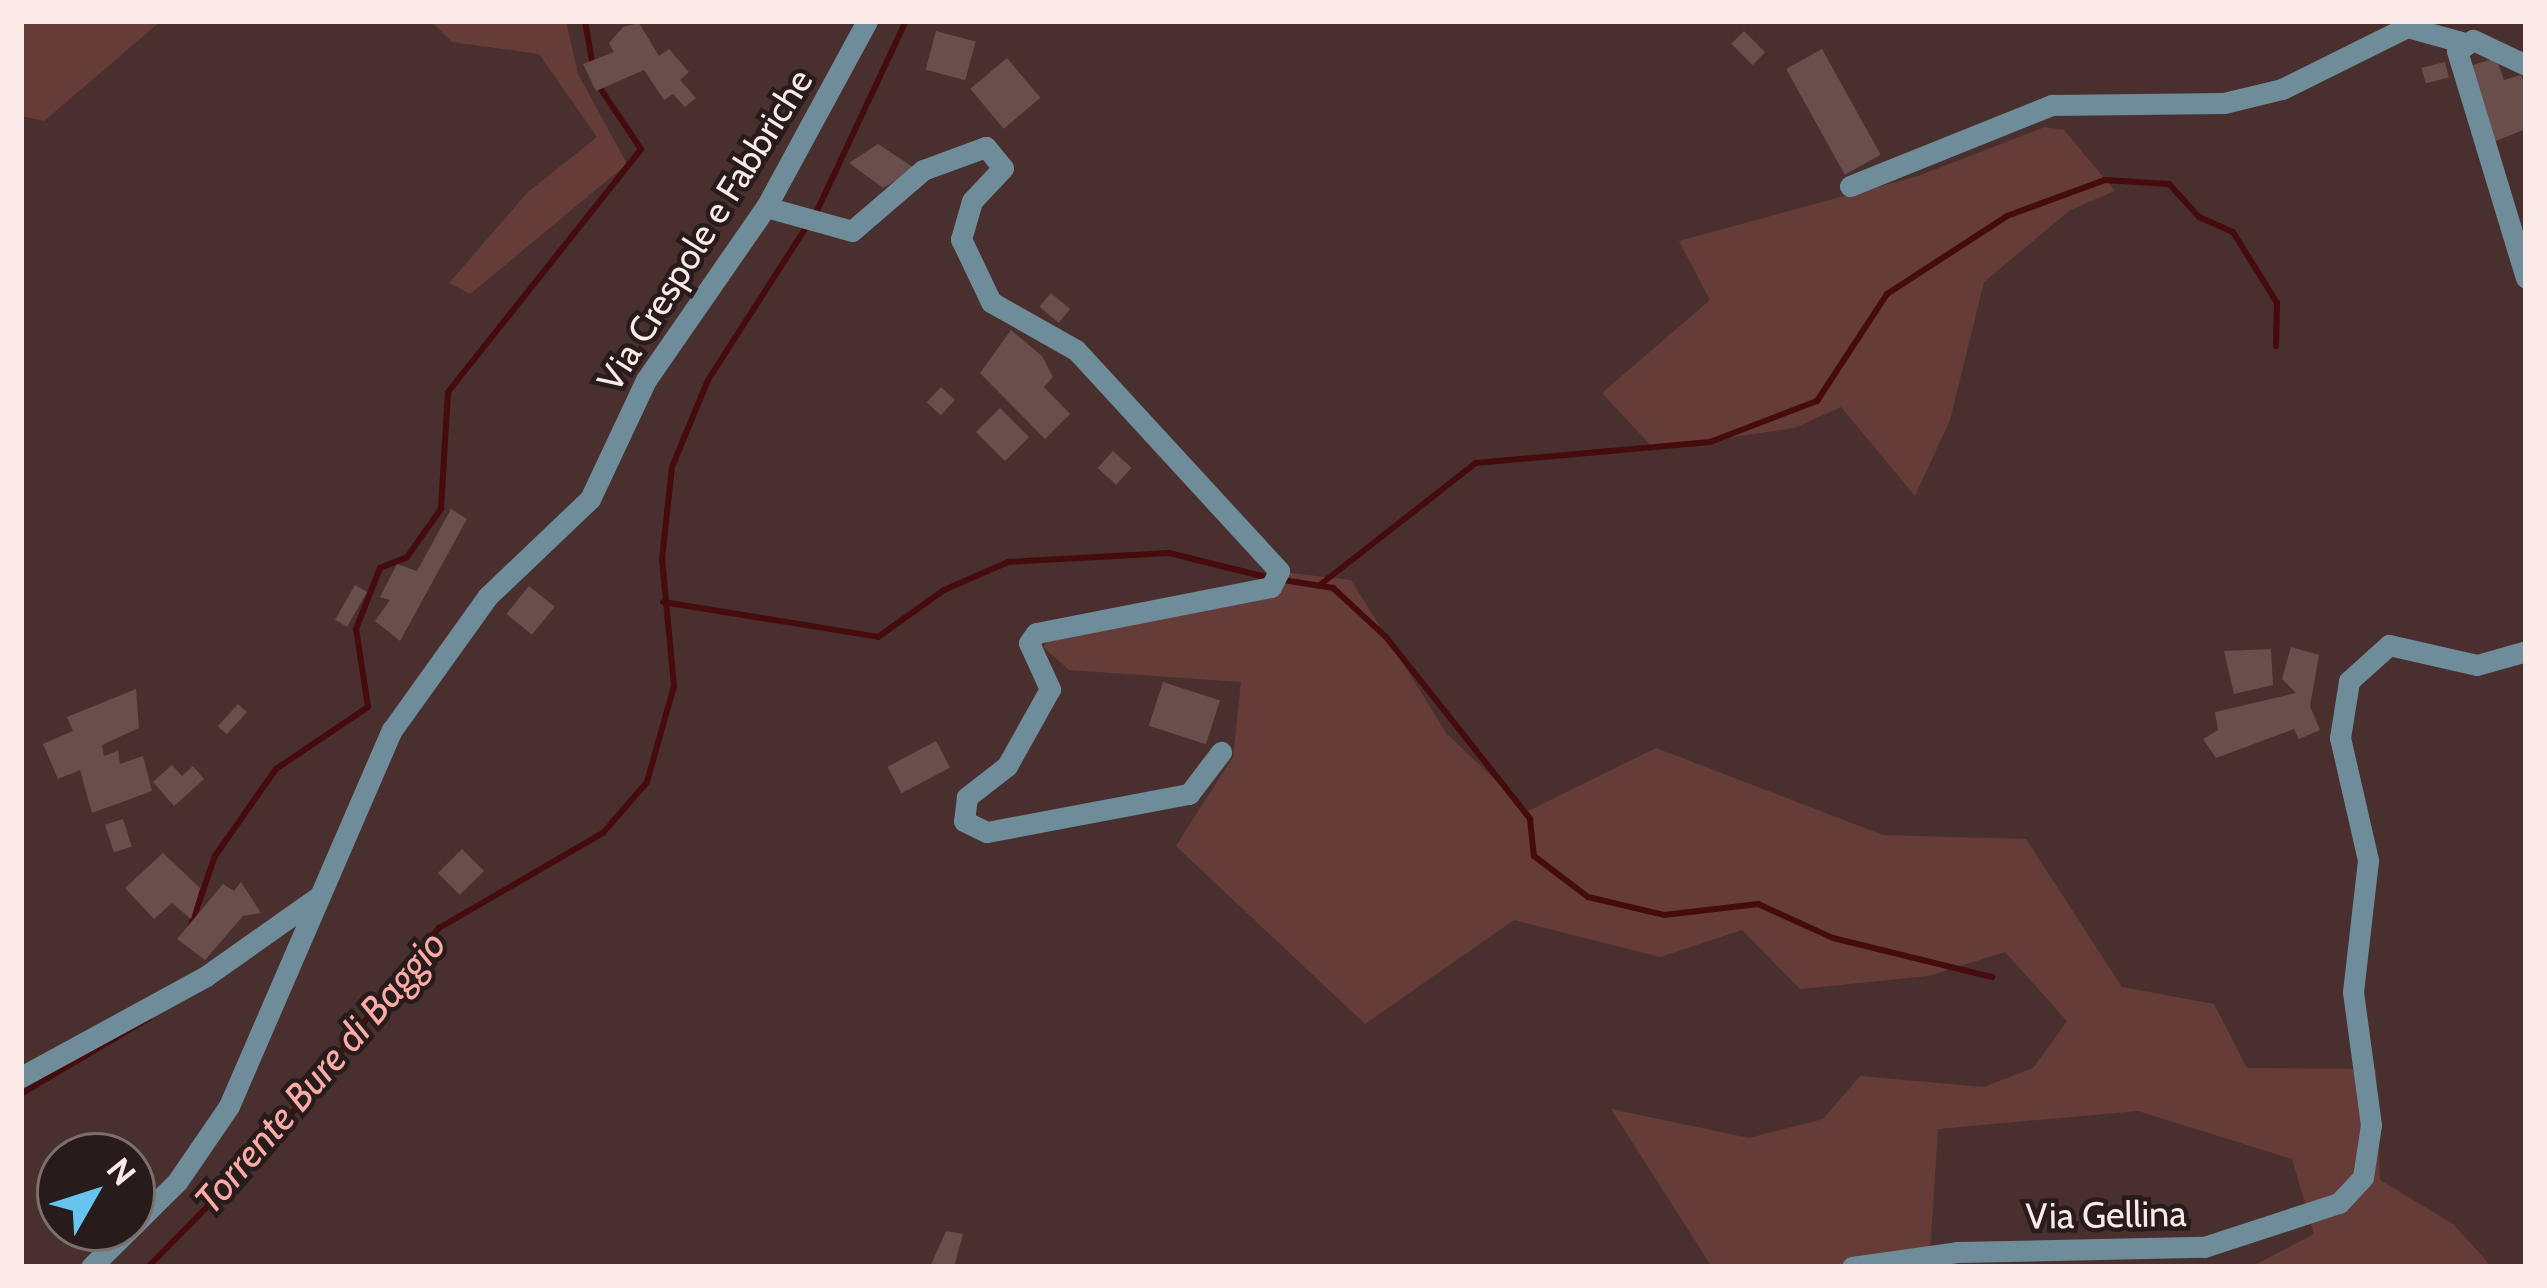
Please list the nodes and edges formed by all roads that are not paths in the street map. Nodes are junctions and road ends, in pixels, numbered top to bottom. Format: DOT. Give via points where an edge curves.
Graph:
graph roads {
  1 [pos="867,21"];
  2 [pos="2461,43"];
  3 [pos="2526,65"];
  4 [pos="1850,186"];
  5 [pos="773,209"];
  6 [pos="2526,278"];
  7 [pos="2526,651"];
  8 [pos="1220,752"];
  9 [pos="319,897"];
  10 [pos="21,1077"];
  11 [pos="91,1267"];
  12 [pos="1852,1267"];
  1 -- 5 [label="street, Via Crespole e Fabbriche"];
  2 -- 3 [label="street"];
  2 -- 4 [label="street" via="2407,27 2282,89 2224,103 2052,106"];
  2 -- 6 [label="street" via="2458,62"];
  5 -- 8 [label="street" via="832,231 860,226 943,159 986,146 1003,168 962,222 991,302 1076,350 1279,571 1271,587 1036,632 1029,644 1050,688 1007,766 967,797 964,821 986,832 1189,794"];
  5 -- 9 [label="street, Via Crespole e Fabbriche" via="658,360 590,499 488,596 392,730"];
  7 -- 12 [label="street, Via Gellina" via="2477,664 2389,645 2349,681 2339,739 2368,860 2354,992 2371,1125 2363,1178 2303,1222 2171,1250 1957,1252"];
  9 -- 10 [label="street" via="206,976"];
  9 -- 11 [label="street, Via Crespole e Fabbriche" via="229,1106 177,1182"];
}
